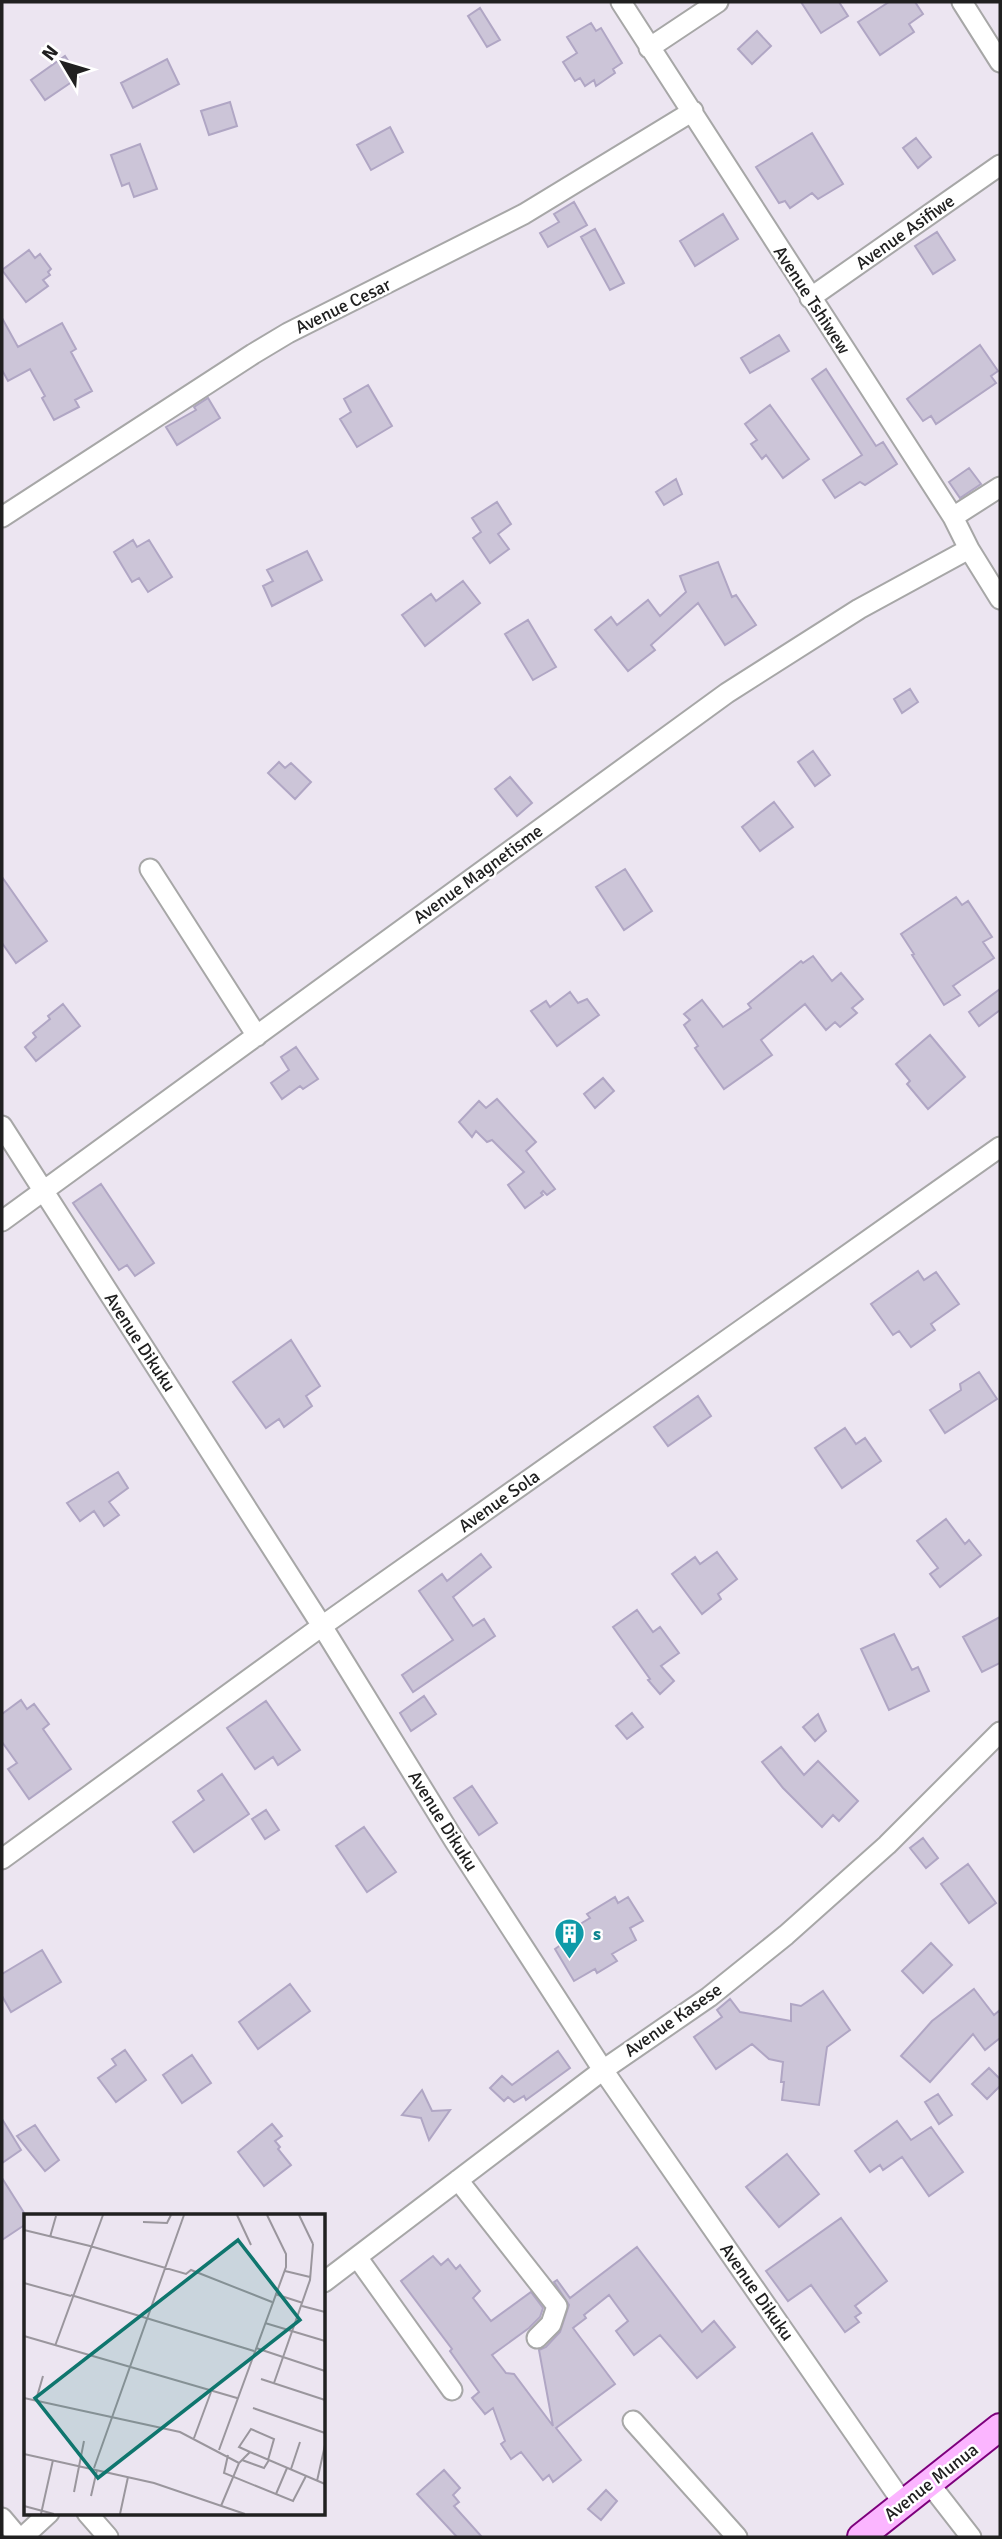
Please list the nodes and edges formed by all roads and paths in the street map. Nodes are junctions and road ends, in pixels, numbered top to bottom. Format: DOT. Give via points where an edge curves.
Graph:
graph roads {
  1 [pos="621,2"];
  2 [pos="718,2"];
  3 [pos="962,2"];
  4 [pos="649,48"];
  5 [pos="1000,62"];
  6 [pos="693,111"];
  7 [pos="1000,165"];
  8 [pos="810,298"];
  9 [pos="1000,487"];
  10 [pos="2,517"];
  11 [pos="953,517"];
  12 [pos="969,549"];
  13 [pos="1000,599"];
  14 [pos="150,869"];
  15 [pos="257,1036"];
  16 [pos="2,1126"];
  17 [pos="1000,1147"];
  18 [pos="43,1192"];
  19 [pos="2,1221"];
  20 [pos="322,1626"];
  21 [pos="1000,1732"];
  22 [pos="2,1859"];
  23 [pos="603,2070"];
  24 [pos="458,2180"];
  25 [pos="358,2257"];
  26 [pos="326,2281"];
  27 [pos="537,2338"];
  28 [pos="452,2390"];
  29 [pos="634,2421"];
  30 [pos="1000,2427"];
  31 [pos="929,2483"];
  32 [pos="903,2503"];
  33 [pos="48,2514"];
  34 [pos="88,2514"];
  35 [pos="2,2518"];
  36 [pos="20,2537"];
  37 [pos="108,2537"];
  38 [pos="737,2537"];
  39 [pos="861,2537"];
  40 [pos="971,2537"];
  1 -- 4 [label="street, Avenue Tshiwew"];
  2 -- 4 [label="street"];
  3 -- 5 [label="street"];
  4 -- 6 [label="street, Avenue Tshiwew"];
  6 -- 8 [label="street, Avenue Tshiwew"];
  6 -- 10 [label="street, Avenue Cesar" via="524,214 288,333"];
  7 -- 8 [label="street, Avenue Asifiwe"];
  8 -- 11 [label="street, Avenue Tshiwew"];
  9 -- 11 [label="street"];
  11 -- 12 [label="street, Avenue Tshiwew"];
  12 -- 13 [label="street, Avenue Tshiwew"];
  12 -- 15 [label="street, Avenue Magnetisme" via="859,609 727,693"];
  14 -- 15 [label="street"];
  15 -- 18 [label="street, Avenue Magnetisme"];
  16 -- 18 [label="street, Avenue Dikuku"];
  17 -- 20 [label="street, Avenue Sola"];
  18 -- 19 [label="street, Avenue Magnetisme"];
  18 -- 20 [label="street, Avenue Dikuku"];
  20 -- 22 [label="street, Avenue Sola"];
  20 -- 23 [label="street, Avenue Dikuku"];
  21 -- 23 [label="street, Avenue Kasese" via="837,1892 709,1997"];
  23 -- 24 [label="street, Avenue Kasese"];
  23 -- 32 [label="street, Avenue Dikuku"];
  24 -- 25 [label="street, Avenue Kasese"];
  24 -- 27 [label="street" via="557,2306 551,2324"];
  25 -- 26 [label="street, Avenue Kasese"];
  25 -- 28 [label="street"];
  29 -- 38 [label="street"];
  30 -- 31 [label="main road, Avenue Munua"];
  31 -- 32 [label="main road, Avenue Munua"];
  31 -- 40 [label="street"];
  32 -- 39 [label="main road, Avenue Munua"];
  33 -- 36 [label="street"];
  34 -- 37 [label="street"];
  35 -- 36 [label="street"];
}
